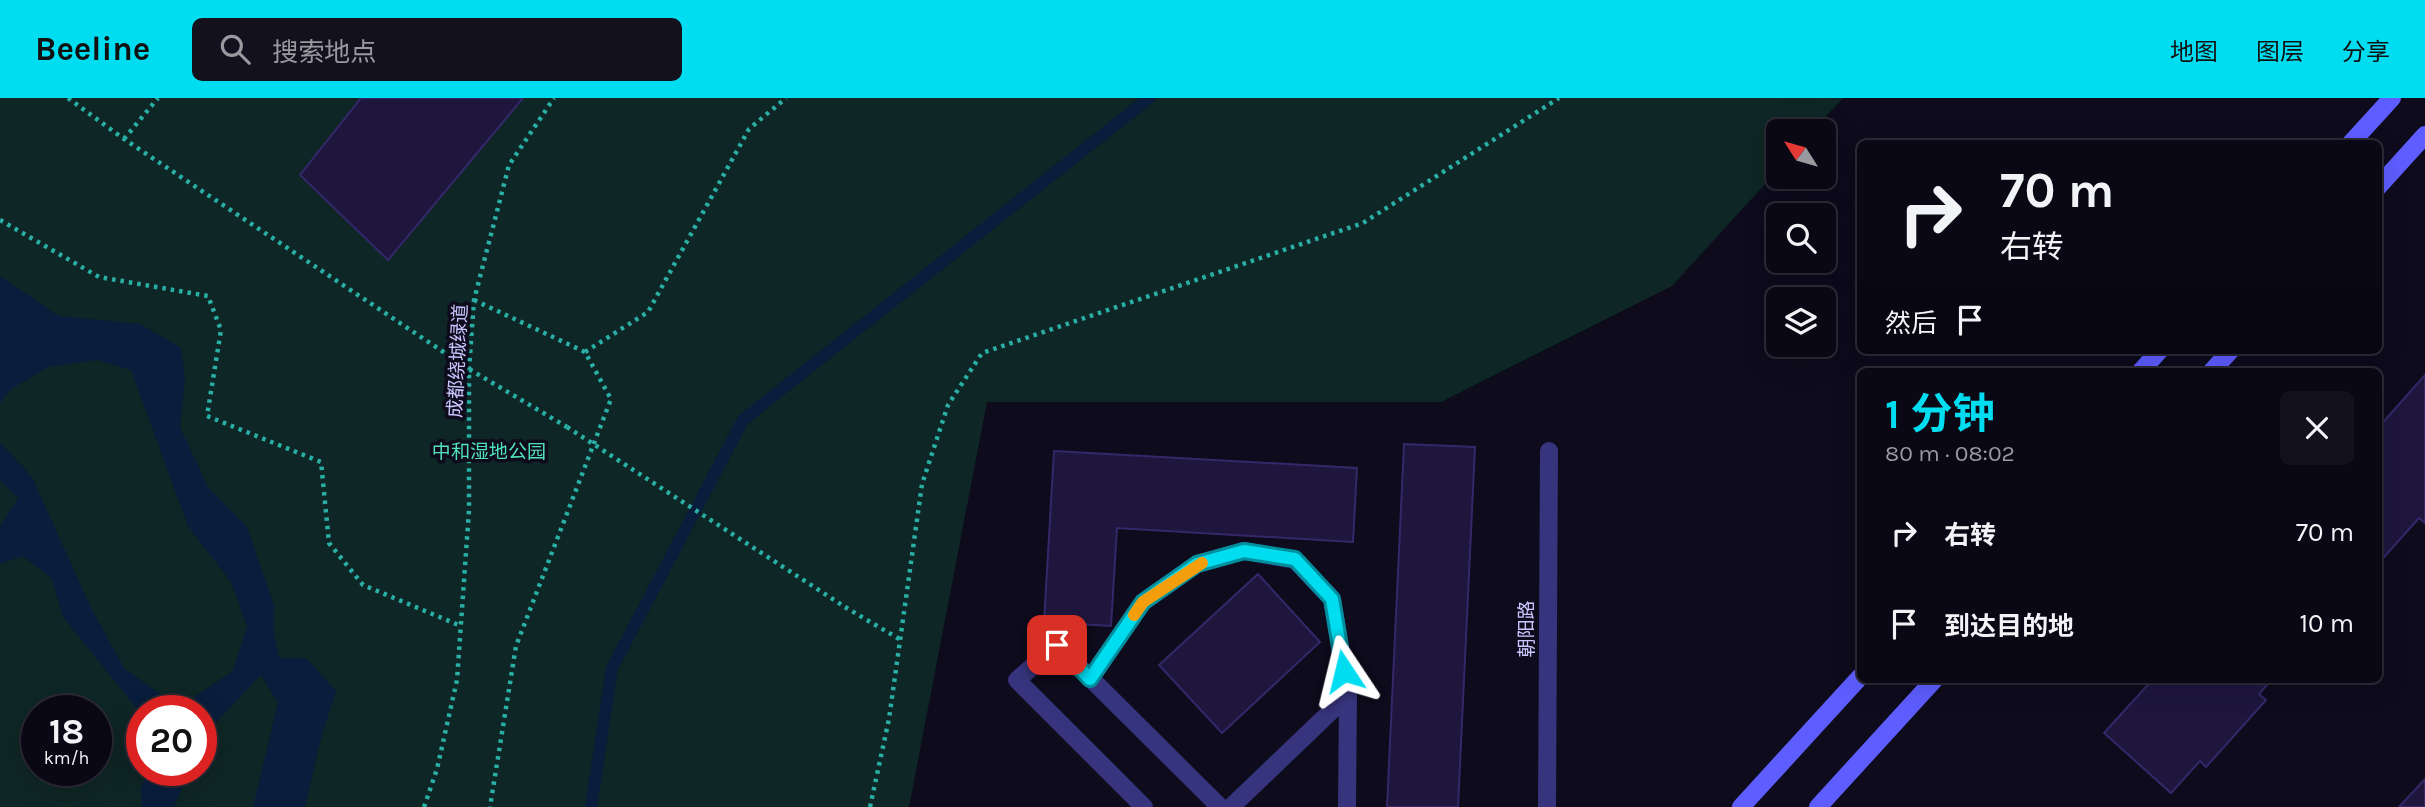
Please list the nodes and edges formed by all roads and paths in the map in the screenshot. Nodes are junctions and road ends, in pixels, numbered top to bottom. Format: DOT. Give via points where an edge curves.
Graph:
graph roads {
  1 [pos="69,98"];
  2 [pos="158,98"];
  3 [pos="554,98"];
  4 [pos="786,98"];
  5 [pos="1559,98"];
  6 [pos="2392,98"];
  7 [pos="2425,135"];
  8 [pos="124,139"];
  9 [pos="2354,140"];
  10 [pos="2382,183"];
  11 [pos="0,219"];
  12 [pos="474,300"];
  13 [pos="585,352"];
  14 [pos="2156,354"];
  15 [pos="2227,354"];
  16 [pos="2144,368"];
  17 [pos="2215,368"];
  18 [pos="469,369"];
  19 [pos="1549,451"];
  20 [pos="461,626"];
  21 [pos="901,640"];
  22 [pos="1090,679"];
  23 [pos="1857,680"];
  24 [pos="1931,683"];
  25 [pos="1348,695"];
  26 [pos="424,807"];
  27 [pos="490,807"];
  28 [pos="870,807"];
  29 [pos="1144,807"];
  30 [pos="1220,807"];
  31 [pos="1231,807"];
  32 [pos="1348,807"];
  33 [pos="1547,807"];
  34 [pos="1741,807"];
  35 [pos="1818,807"];
  1 -- 8 [label="path"];
  2 -- 8 [label="path"];
  3 -- 12 [label="path, 成都绕城绿道" via="509,165"];
  4 -- 13 [label="path" via="749,129 648,312"];
  5 -- 21 [label="path" via="1363,223 982,354 948,405 922,484"];
  6 -- 9 [label="main road"];
  7 -- 10 [label="main road"];
  8 -- 18 [label="path"];
  11 -- 20 [label="path" via="99,277 208,296 221,330 207,416 321,463 329,543 363,585"];
  12 -- 13 [label="path"];
  12 -- 18 [label="path, 成都绕城绿道"];
  13 -- 27 [label="path" via="611,399 516,646"];
  14 -- 16 [label="main road"];
  15 -- 17 [label="main road"];
  18 -- 20 [label="path, 成都绕城绿道" via="469,510"];
  18 -- 21 [label="path, bridge"];
  19 -- 33 [label="street, 朝阳路"];
  20 -- 26 [label="path, 成都绕城绿道" via="457,680"];
  21 -- 28 [label="path"];
  22 -- 25 [label="street" via="1143,602 1197,564 1244,551 1295,559 1332,599"];
  22 -- 29 [label="street" via="1057,645 1017,680"];
  22 -- 30 [label="street"];
  23 -- 34 [label="main road"];
  24 -- 35 [label="main road"];
  25 -- 31 [label="street"];
  25 -- 32 [label="street"];
}
